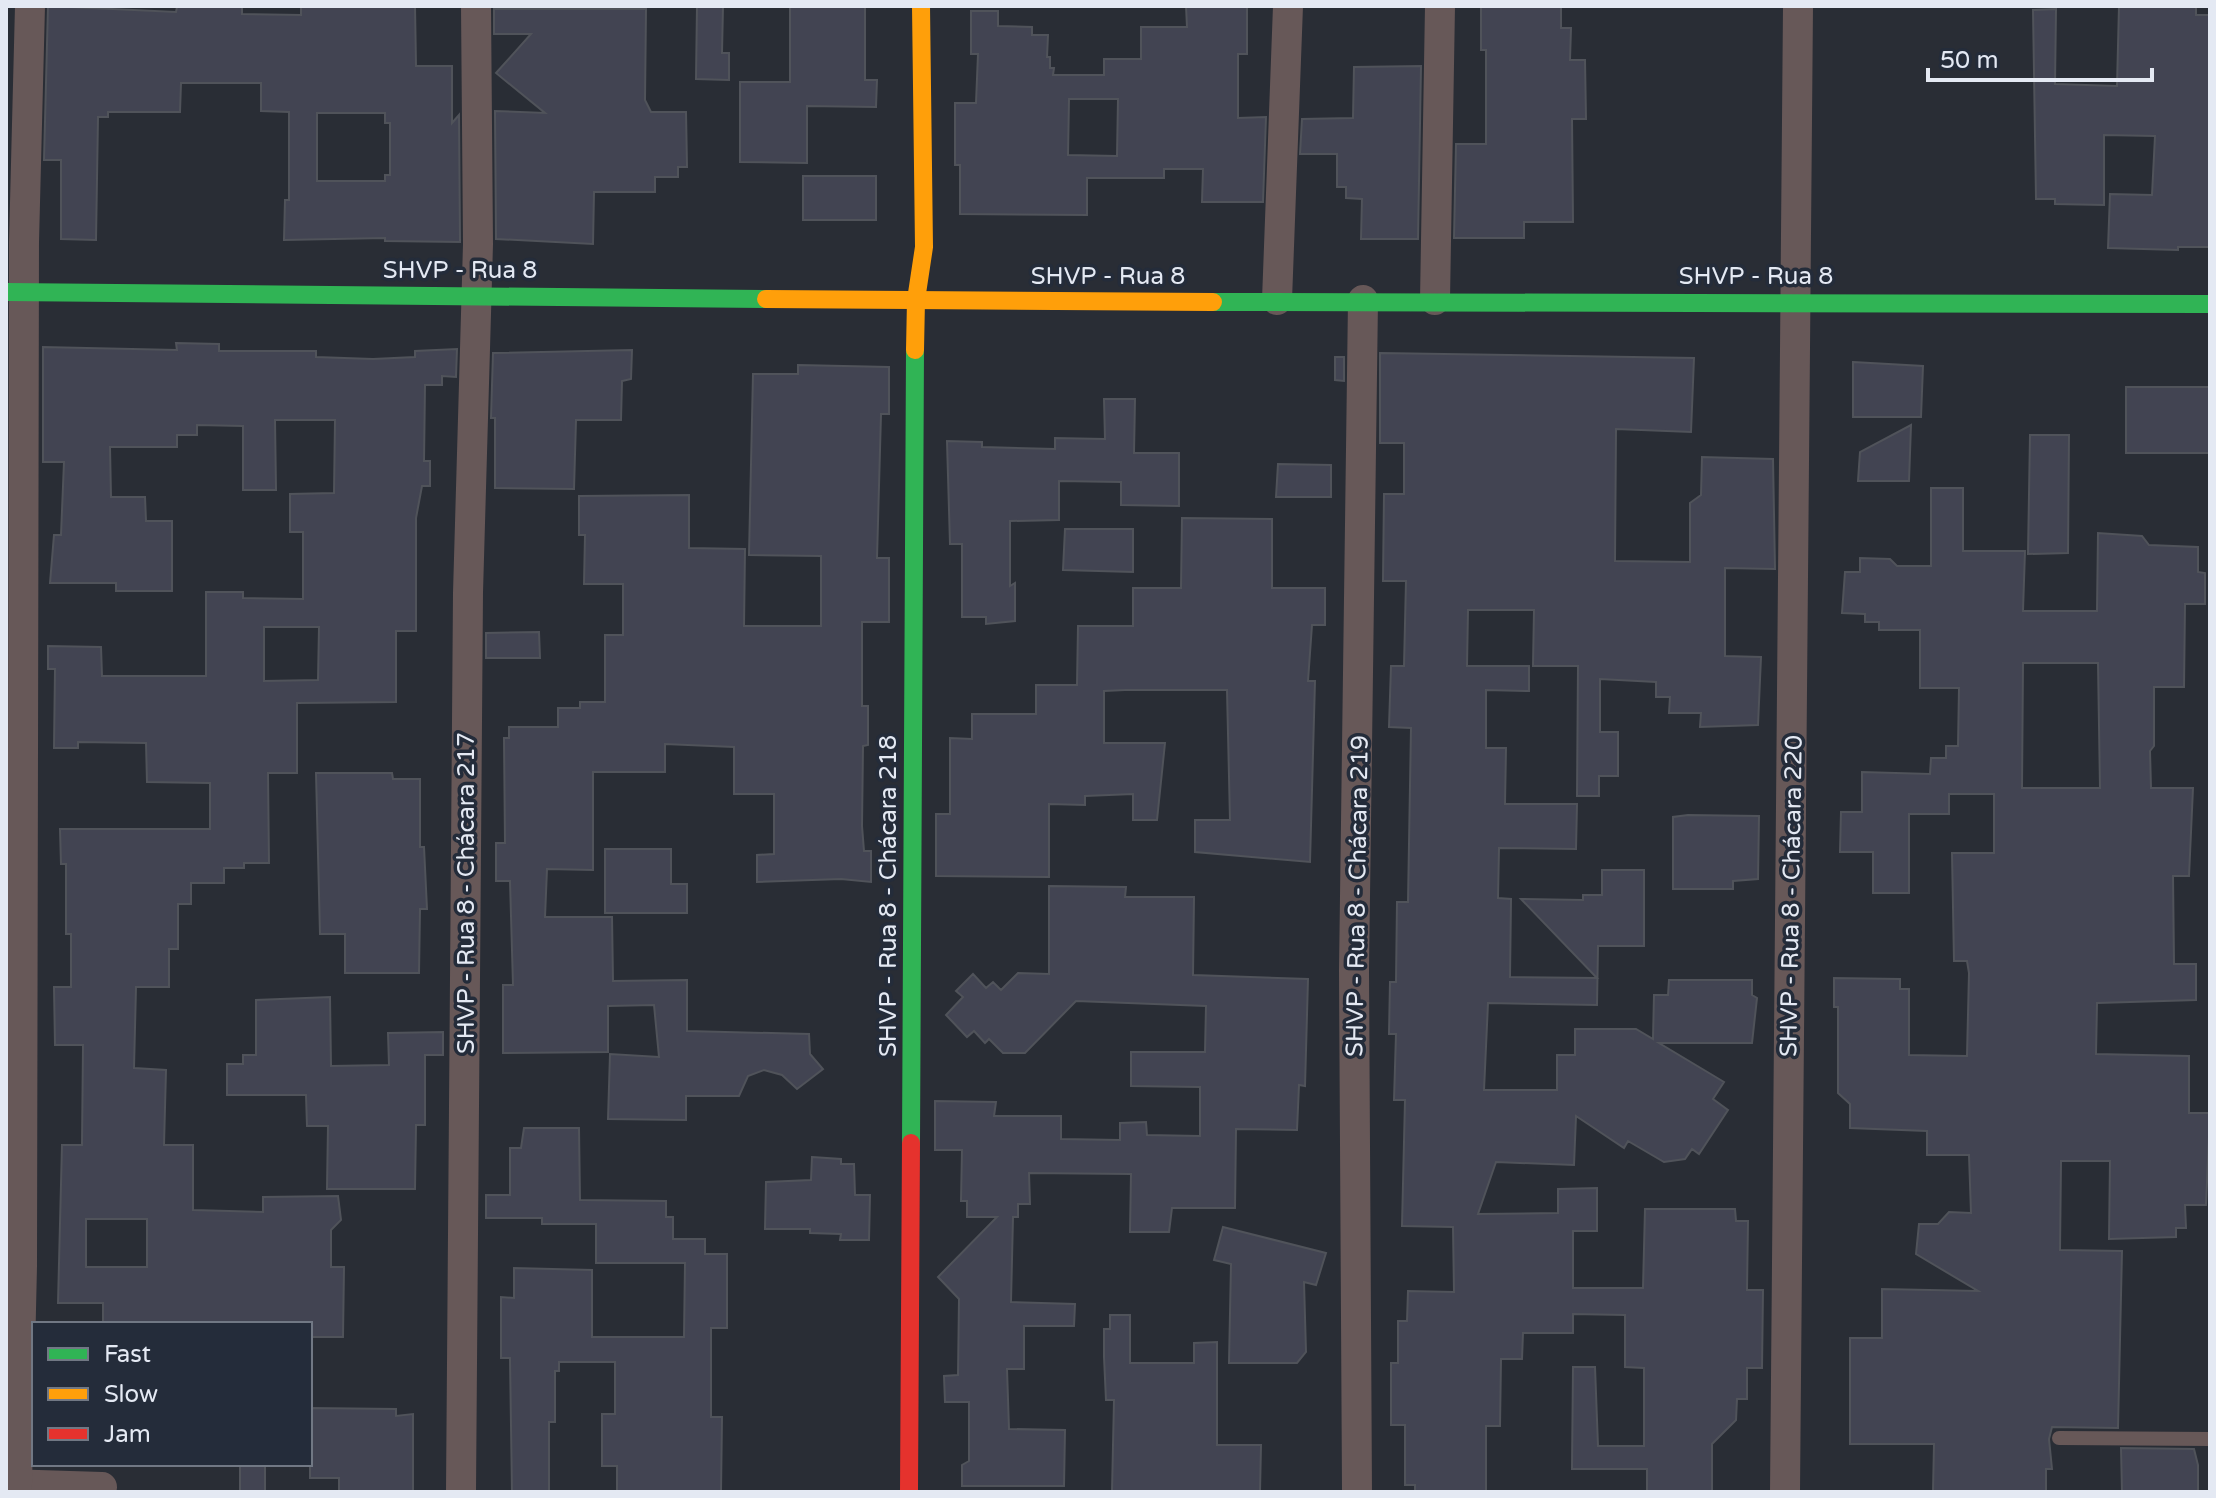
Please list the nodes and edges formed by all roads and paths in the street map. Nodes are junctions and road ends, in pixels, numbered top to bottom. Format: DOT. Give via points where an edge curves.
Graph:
graph roads {
  1 [pos="30,6"];
  2 [pos="476,6"];
  3 [pos="921,6"];
  4 [pos="1288,6"];
  5 [pos="1440,6"];
  6 [pos="1798,6"];
  7 [pos="16,292"];
  8 [pos="475,293"];
  9 [pos="1797,299"];
  10 [pos="916,300"];
  11 [pos="1277,300"];
  12 [pos="1363,300"];
  13 [pos="1435,300"];
  14 [pos="2210,304"];
  15 [pos="2059,1438"];
  16 [pos="2210,1439"];
  17 [pos="12,1484"];
  18 [pos="102,1487"];
  19 [pos="461,1492"];
  20 [pos="909,1492"];
  21 [pos="1357,1492"];
  22 [pos="1785,1492"];
  1 -- 7 [label="street"];
  2 -- 8 [label="street, SHVP - Rua 8 - Chácara 217"];
  3 -- 10 [label="street, SHVP - Rua 8 - Chácara 218" via="924,247"];
  4 -- 11 [label="street"];
  5 -- 13 [label="street"];
  6 -- 9 [label="street, SHVP - Rua 8 - Chácara 220"];
  7 -- 8 [label="street, SHVP - Rua 8"];
  7 -- 17 [label="street" via="22,1266"];
  8 -- 10 [label="street, SHVP - Rua 8"];
  8 -- 19 [label="street, SHVP - Rua 8 - Chácara 217"];
  9 -- 13 [label="street, SHVP - Rua 8"];
  9 -- 14 [label="street, SHVP - Rua 8"];
  9 -- 22 [label="street, SHVP - Rua 8 - Chácara 220"];
  10 -- 11 [label="street, SHVP - Rua 8"];
  10 -- 20 [label="street, SHVP - Rua 8 - Chácara 218"];
  11 -- 12 [label="street, SHVP - Rua 8"];
  12 -- 13 [label="street, SHVP - Rua 8"];
  12 -- 21 [label="street, SHVP - Rua 8 - Chácara 219" via="1354,971"];
  15 -- 16 [label="lane"];
  17 -- 18 [label="street"];
}
